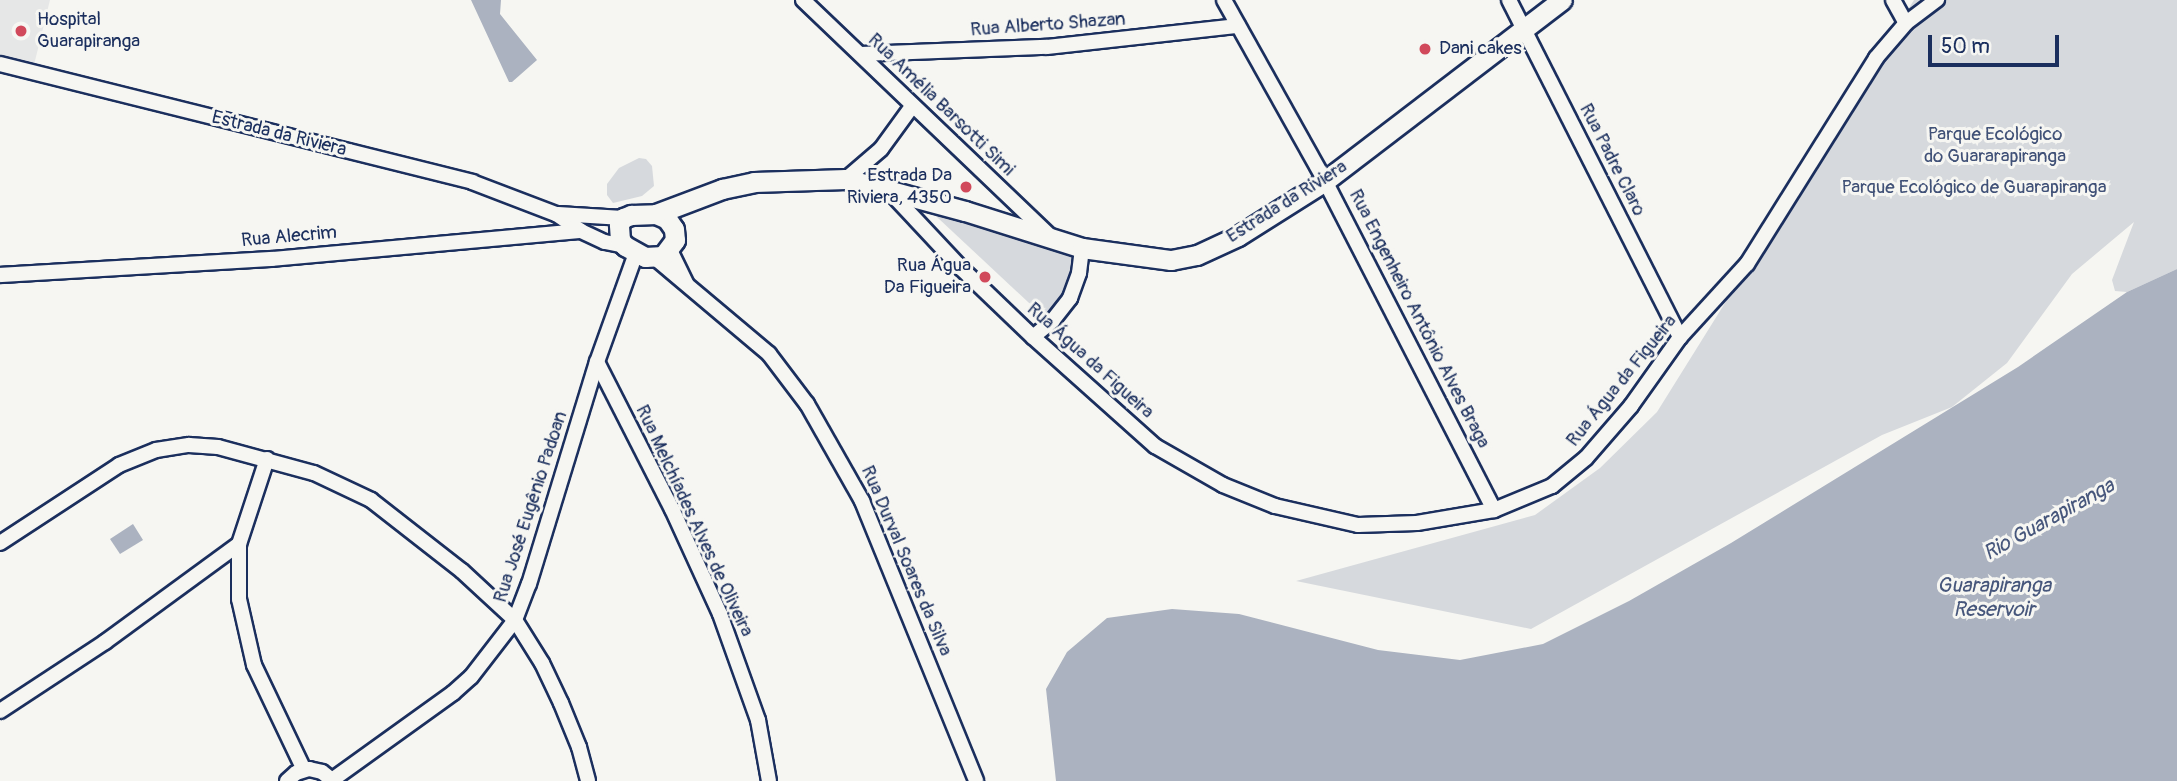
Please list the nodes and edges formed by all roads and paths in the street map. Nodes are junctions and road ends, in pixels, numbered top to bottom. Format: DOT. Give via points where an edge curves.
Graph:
graph roads {
  1 [pos="803,0"];
  2 [pos="1224,0"];
  3 [pos="1508,0"];
  4 [pos="1562,0"];
  5 [pos="1893,0"];
  6 [pos="1937,0"];
  7 [pos="1906,23"];
  8 [pos="1238,26"];
  9 [pos="1525,30"];
  10 [pos="861,54"];
  11 [pos="0,64"];
  12 [pos="913,105"];
  13 [pos="846,179"];
  14 [pos="1325,181"];
  15 [pos="887,188"];
  16 [pos="696,199"];
  17 [pos="556,214"];
  18 [pos="656,214"];
  19 [pos="623,218"];
  20 [pos="674,229"];
  21 [pos="581,231"];
  22 [pos="1052,239"];
  23 [pos="1082,248"];
  24 [pos="630,249"];
  25 [pos="663,254"];
  26 [pos="0,275"];
  27 [pos="1032,337"];
  28 [pos="1680,337"];
  29 [pos="597,362"];
  30 [pos="267,459"];
  31 [pos="1494,510"];
  32 [pos="0,542"];
  33 [pos="239,544"];
  34 [pos="515,620"];
  35 [pos="0,711"];
  36 [pos="304,770"];
  37 [pos="332,780"];
  38 [pos="287,781"];
  39 [pos="588,781"];
  40 [pos="769,781"];
  41 [pos="976,781"];
  1 -- 10 [label="street, Rua Amélia Barsotti Simi"];
  2 -- 8 [label="street, Rua Engenheiro Antônio Alves Braga"];
  3 -- 9 [label="street, Rua Padre Claro"];
  4 -- 9 [label="street, Estrada da Riviera"];
  5 -- 7 [label="street"];
  6 -- 7 [label="street, Rua Água da Figueira"];
  7 -- 28 [label="street, Rua Água da Figueira" via="1845,103 1746,264"];
  8 -- 10 [label="street, Rua Alberto Shazan" via="1047,47"];
  8 -- 14 [label="street, Rua Engenheiro Antônio Alves Braga"];
  9 -- 14 [label="street, Estrada da Riviera"];
  9 -- 28 [label="street, Rua Padre Claro"];
  10 -- 12 [label="street, Rua Amélia Barsotti Simi"];
  11 -- 17 [label="street, Estrada da Riviera" via="472,182"];
  12 -- 13 [label="street" via="881,149"];
  12 -- 22 [label="street, Rua Amélia Barsotti Simi"];
  13 -- 15 [label="street, Estrada da Riviera"];
  13 -- 16 [label="street, Estrada da Riviera" via="754,182"];
  14 -- 23 [label="street, Estrada da Riviera" via="1238,236 1197,255 1152,259"];
  14 -- 31 [label="street, Rua Engenheiro Antônio Alves Braga"];
  15 -- 22 [label="street, Estrada da Riviera"];
  15 -- 27 [label="street, Rua Água da Figueira"];
  16 -- 18 [label="street, Estrada da Riviera"];
  16 -- 20 [label="street"];
  17 -- 19 [label="street, Estrada da Riviera"];
  17 -- 21 [label="street, Estrada da Riviera"];
  18 -- 19 [label="street"];
  18 -- 20 [label="street"];
  19 -- 24 [label="street" via="619,232"];
  20 -- 25 [label="street" via="675,240"];
  21 -- 24 [label="street, Estrada da Riviera"];
  21 -- 26 [label="street, Rua Alecrim" via="272,259"];
  22 -- 23 [label="street, Estrada da Riviera"];
  23 -- 27 [label="street" via="1070,298"];
  24 -- 25 [label="street"];
  24 -- 29 [label="street, Rua José Eugênio Padoan"];
  25 -- 41 [label="street, Rua Durval Soares da Silva" via="686,284 769,354 841,460 862,500"];
  27 -- 31 [label="street, Rua Água da Figueira" via="1155,446 1223,485 1275,506 1357,525 1417,523"];
  28 -- 31 [label="street, Rua Água da Figueira" via="1586,458 1552,486"];
  29 -- 34 [label="street, Rua José Eugênio Padoan"];
  29 -- 40 [label="street, Rua Melchíades Alves de Oliveira" via="720,614 758,720"];
  30 -- 32 [label="street" via="189,445 137,456"];
  30 -- 33 [label="street"];
  30 -- 34 [label="street" via="314,473 372,500"];
  33 -- 35 [label="street" via="105,642"];
  33 -- 36 [label="street" via="239,599 248,648"];
  34 -- 37 [label="street, Rua José Eugênio Padoan" via="453,693"];
  34 -- 39 [label="street" via="561,703"];
  36 -- 37 [label="street" via="322,772"];
  36 -- 38 [label="street"];
}
